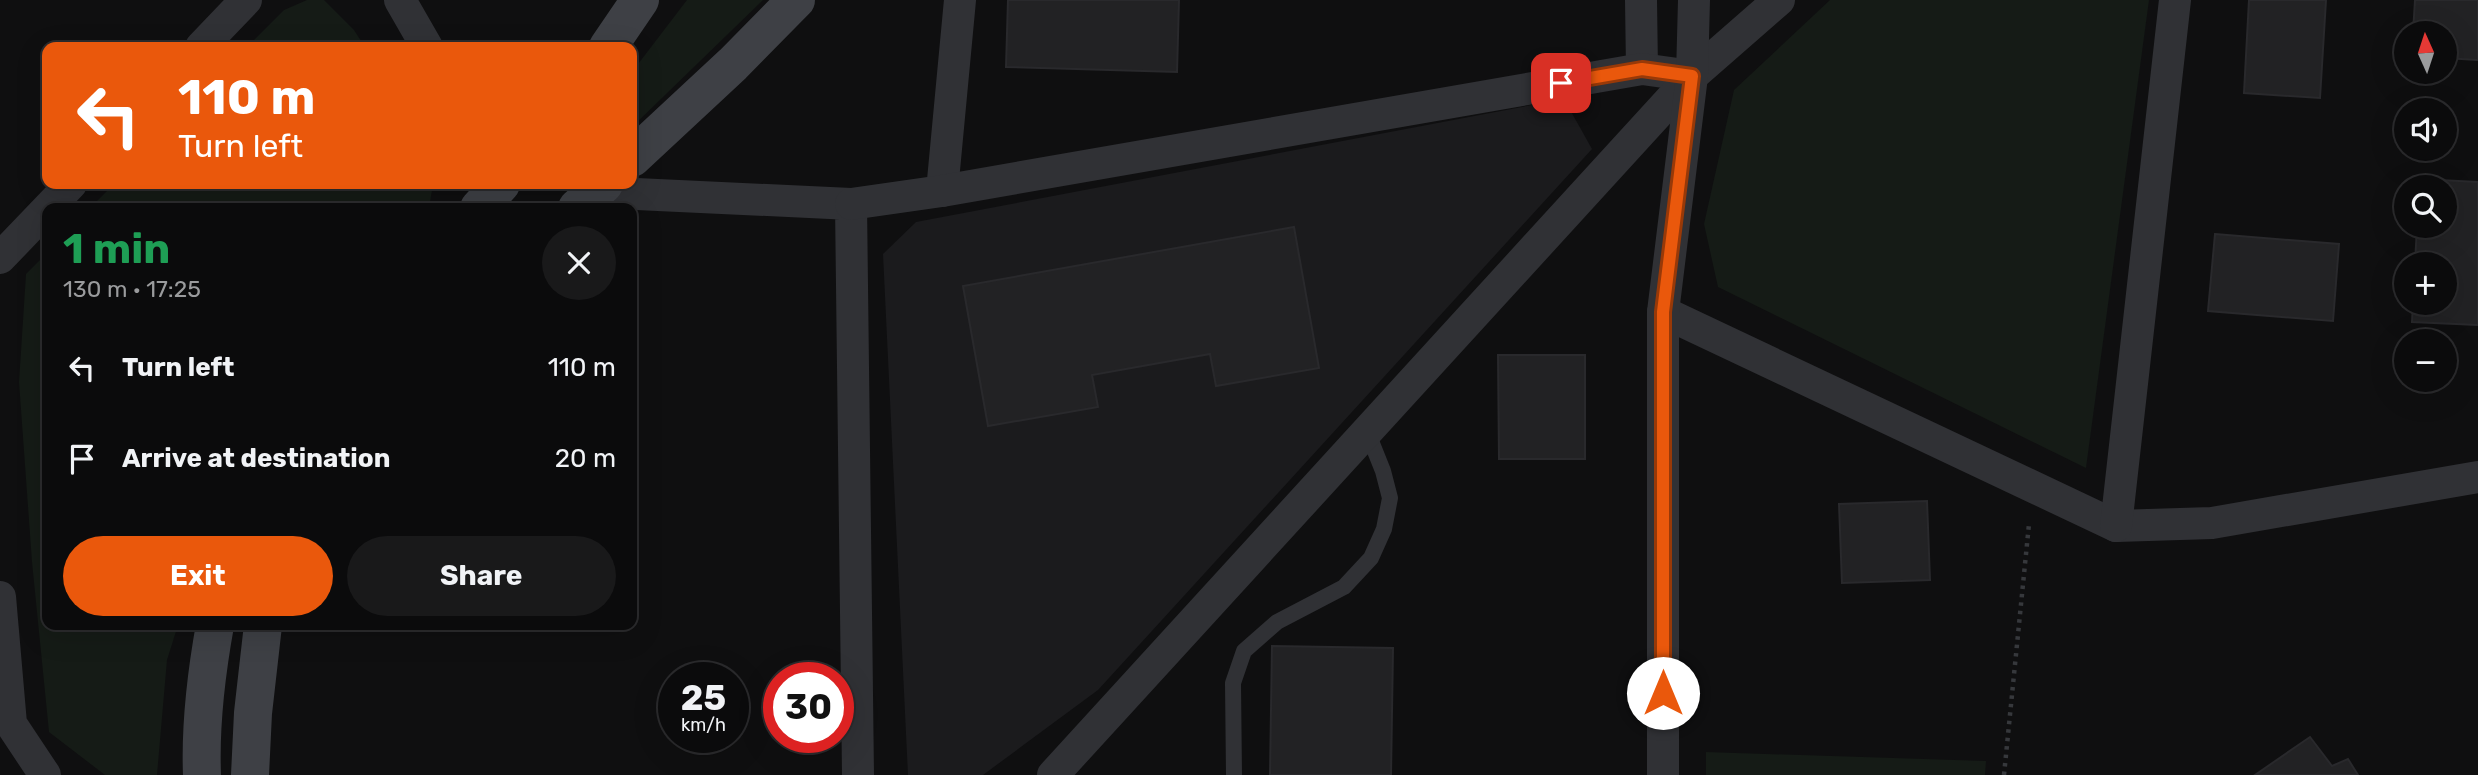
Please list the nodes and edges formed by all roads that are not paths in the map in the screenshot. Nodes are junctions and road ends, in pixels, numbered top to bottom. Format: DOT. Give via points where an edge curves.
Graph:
graph roads {
  1 [pos="246,0"];
  2 [pos="400,0"];
  3 [pos="640,0"];
  4 [pos="796,0"];
  5 [pos="960,0"];
  6 [pos="1642,0"];
  7 [pos="1694,0"];
  8 [pos="1779,0"];
  9 [pos="2175,0"];
  10 [pos="206,42"];
  11 [pos="424,42"];
  12 [pos="611,42"];
  13 [pos="1642,69"];
  14 [pos="1692,76"];
  15 [pos="637,153"];
  16 [pos="66,189"];
  17 [pos="496,189"];
  18 [pos="942,191"];
  19 [pos="592,195"];
  20 [pos="53,203"];
  21 [pos="484,203"];
  22 [pos="850,204"];
  23 [pos="42,214"];
  24 [pos="0,258"];
  25 [pos="1663,312"];
  26 [pos="1367,431"];
  27 [pos="2478,477"];
  28 [pos="2116,526"];
  29 [pos="0,597"];
  30 [pos="214,630"];
  31 [pos="262,630"];
  32 [pos="6,719"];
  33 [pos="28,775"];
  34 [pos="45,775"];
  35 [pos="202,775"];
  36 [pos="250,775"];
  37 [pos="858,775"];
  38 [pos="1053,775"];
  39 [pos="1234,775"];
  40 [pos="1663,775"];
  1 -- 10 [label="street"];
  2 -- 11 [label="street"];
  3 -- 12 [label="main road"];
  4 -- 15 [label="main road"];
  5 -- 18 [label="street"];
  6 -- 13 [label="street"];
  7 -- 14 [label="street"];
  8 -- 14 [label="street"];
  9 -- 28 [label="street"];
  13 -- 14 [label="street"];
  13 -- 18 [label="street"];
  14 -- 25 [label="street"];
  14 -- 26 [label="street"];
  16 -- 20 [label="street"];
  17 -- 21 [label="main road"];
  18 -- 22 [label="street"];
  19 -- 22 [label="street"];
  22 -- 37 [label="street"];
  23 -- 24 [label="street"];
  25 -- 28 [label="street"];
  25 -- 40 [label="street"];
  26 -- 38 [label="street"];
  26 -- 39 [label="lane" via="1390,498 1384,529 1371,558 1344,587 1277,622 1244,651 1233,683"];
  27 -- 28 [label="street" via="2212,523"];
  29 -- 32 [label="street"];
  30 -- 35 [label="main road" via="205,683"];
  31 -- 36 [label="main road"];
  32 -- 33 [label="street"];
  32 -- 34 [label="street"];
}
